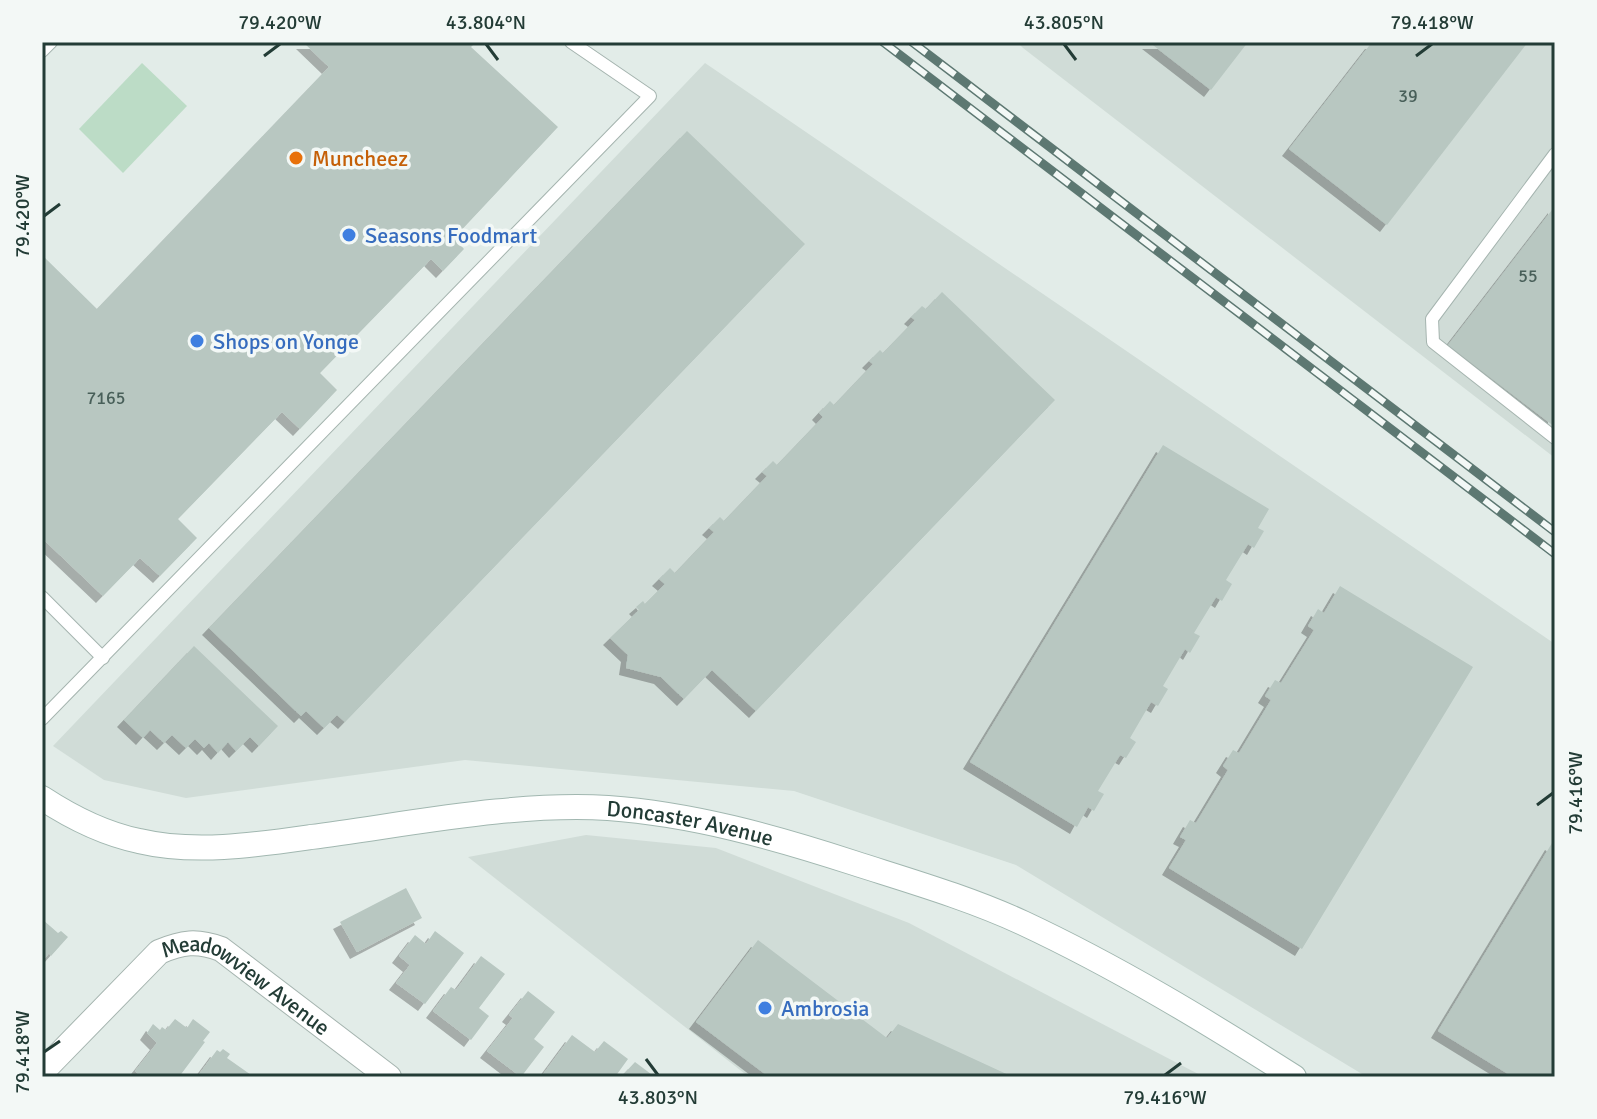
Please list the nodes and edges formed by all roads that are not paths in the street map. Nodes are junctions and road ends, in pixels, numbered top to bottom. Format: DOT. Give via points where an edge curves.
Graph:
graph roads {
  1 [pos="51,42"];
  2 [pos="571,42"];
  3 [pos="42,51"];
  4 [pos="1555,154"];
  5 [pos="1555,438"];
  6 [pos="42,597"];
  7 [pos="103,658"];
  8 [pos="42,719"];
  9 [pos="42,798"];
  10 [pos="42,1072"];
  11 [pos="389,1077"];
  12 [pos="1294,1077"];
  1 -- 3 [label="lane"];
  2 -- 7 [label="lane" via="650,96"];
  4 -- 5 [label="lane" via="1432,319 1433,342"];
  6 -- 7 [label="lane"];
  7 -- 8 [label="lane"];
  9 -- 12 [label="street, Doncaster Avenue" via="61,811 138,841 182,847 258,844 554,808 647,812 728,827 941,891 1020,922 1100,961"];
  10 -- 11 [label="street, Meadowview Avenue" via="159,952 180,943 202,942 221,949"];
}
